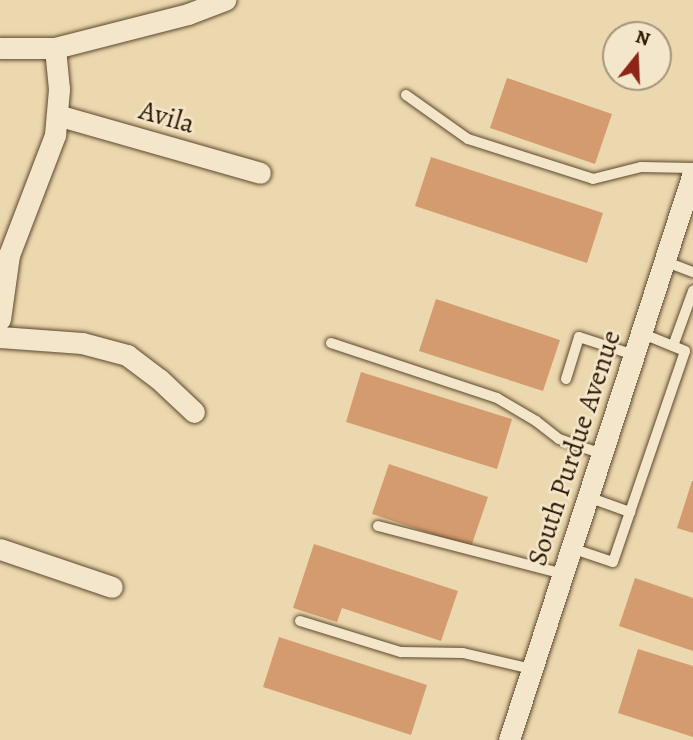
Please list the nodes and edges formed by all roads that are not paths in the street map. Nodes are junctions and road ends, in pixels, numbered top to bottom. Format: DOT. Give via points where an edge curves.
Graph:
graph roads {
  1 [pos="225,0"];
  2 [pos="0,48"];
  3 [pos="55,48"];
  4 [pos="406,95"];
  5 [pos="57,115"];
  6 [pos="693,171"];
  7 [pos="261,173"];
  8 [pos="664,261"];
  9 [pos="693,272"];
  10 [pos="693,291"];
  11 [pos="0,319"];
  12 [pos="641,333"];
  13 [pos="0,337"];
  14 [pos="331,342"];
  15 [pos="673,346"];
  16 [pos="634,355"];
  17 [pos="566,379"];
  18 [pos="194,412"];
  19 [pos="602,454"];
  20 [pos="588,497"];
  21 [pos="629,512"];
  22 [pos="378,526"];
  23 [pos="571,548"];
  24 [pos="0,549"];
  25 [pos="563,574"];
  26 [pos="113,587"];
  27 [pos="300,621"];
  28 [pos="532,669"];
  29 [pos="509,740"];
  1 -- 3 [label="street"];
  2 -- 3 [label="street"];
  3 -- 5 [label="street"];
  4 -- 6 [label="lane" via="468,139 593,179 642,167"];
  5 -- 7 [label="street, Avila"];
  5 -- 11 [label="street" via="55,135 9,255"];
  6 -- 8 [label="street, South Purdue Avenue"];
  8 -- 9 [label="lane"];
  8 -- 12 [label="street, South Purdue Avenue"];
  10 -- 15 [label="lane"];
  12 -- 15 [label="lane"];
  12 -- 16 [label="street, South Purdue Avenue"];
  13 -- 18 [label="street" via="82,343 127,355"];
  14 -- 19 [label="lane" via="497,397 559,439"];
  15 -- 21 [label="lane" via="685,351"];
  16 -- 17 [label="lane" via="579,337"];
  16 -- 19 [label="street, South Purdue Avenue"];
  19 -- 20 [label="street, South Purdue Avenue"];
  20 -- 21 [label="lane"];
  20 -- 23 [label="street, South Purdue Avenue"];
  21 -- 23 [label="lane" via="613,562"];
  22 -- 25 [label="lane"];
  23 -- 25 [label="street, South Purdue Avenue"];
  24 -- 26 [label="street"];
  25 -- 28 [label="street, South Purdue Avenue"];
  27 -- 28 [label="lane" via="401,652 463,653"];
  28 -- 29 [label="street, South Purdue Avenue"];
}
